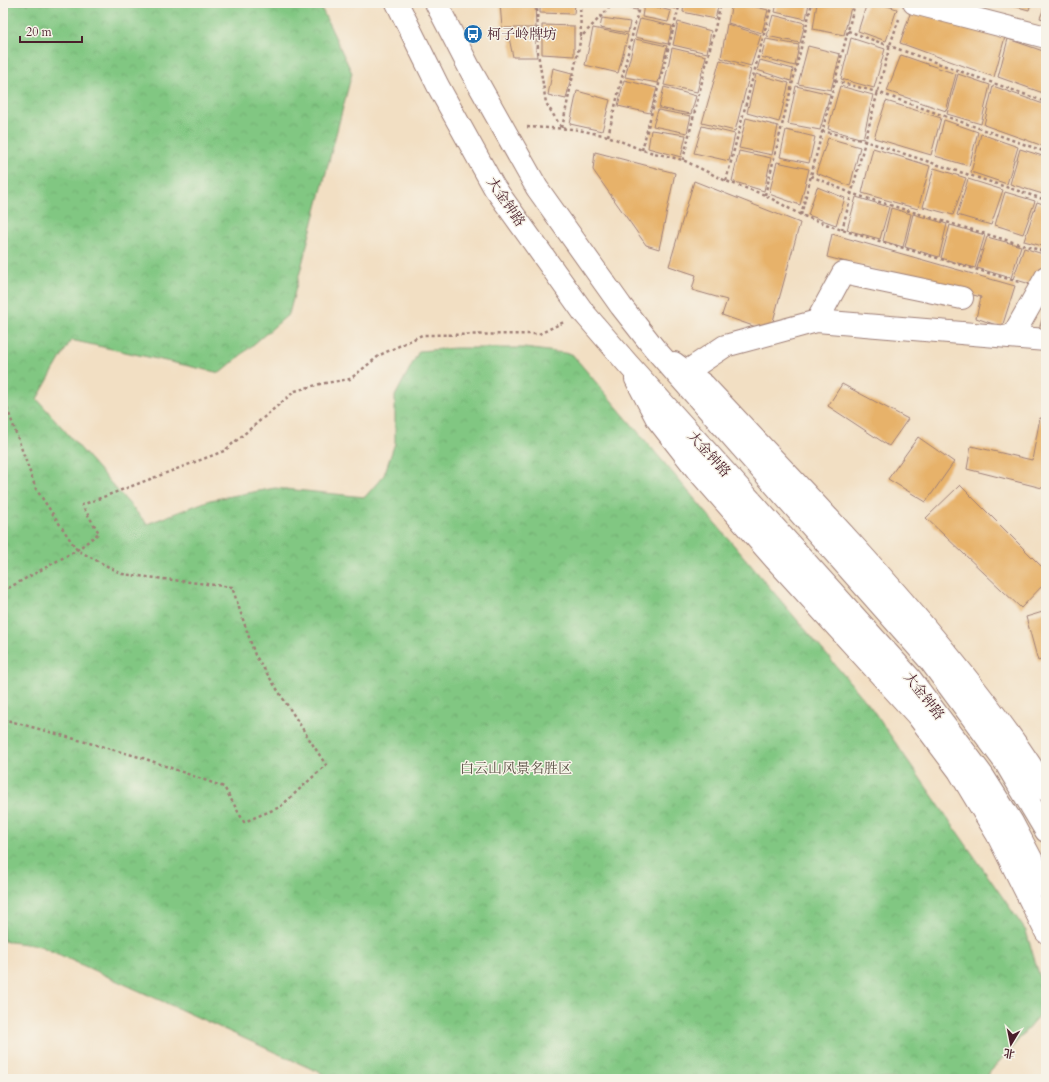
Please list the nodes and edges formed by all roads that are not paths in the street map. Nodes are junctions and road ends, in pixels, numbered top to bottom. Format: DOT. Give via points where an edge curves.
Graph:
graph roads {
  1 [pos="396,3"];
  2 [pos="436,3"];
  3 [pos="907,10"];
  4 [pos="1046,36"];
  5 [pos="1042,282"];
  6 [pos="962,298"];
  7 [pos="817,321"];
  8 [pos="1012,337"];
  9 [pos="1046,340"];
  10 [pos="654,348"];
  11 [pos="627,363"];
  12 [pos="686,372"];
  13 [pos="1046,790"];
  14 [pos="1046,831"];
  15 [pos="1046,887"];
  16 [pos="1046,932"];
  1 -- 11 [label="main road, 大金钟路" via="494,187 584,312"];
  2 -- 10 [label="main road, 大金钟路" via="501,127 537,188 574,242"];
  3 -- 4 [label="main road"];
  5 -- 8 [label="main road"];
  6 -- 7 [label="main road" via="843,273"];
  7 -- 8 [label="main road"];
  7 -- 12 [label="main road" via="725,346"];
  8 -- 9 [label="main road"];
  10 -- 12 [label="main road"];
  10 -- 14 [label="main road, 大金钟路" via="930,662 1005,762"];
  11 -- 15 [label="main road, 大金钟路" via="910,678 983,776 1012,822"];
  11 -- 16 [label="main road" via="657,419 697,470 917,715 959,771 997,834"];
  12 -- 13 [label="main road" via="704,386 896,591 975,688 1026,756"];
}
